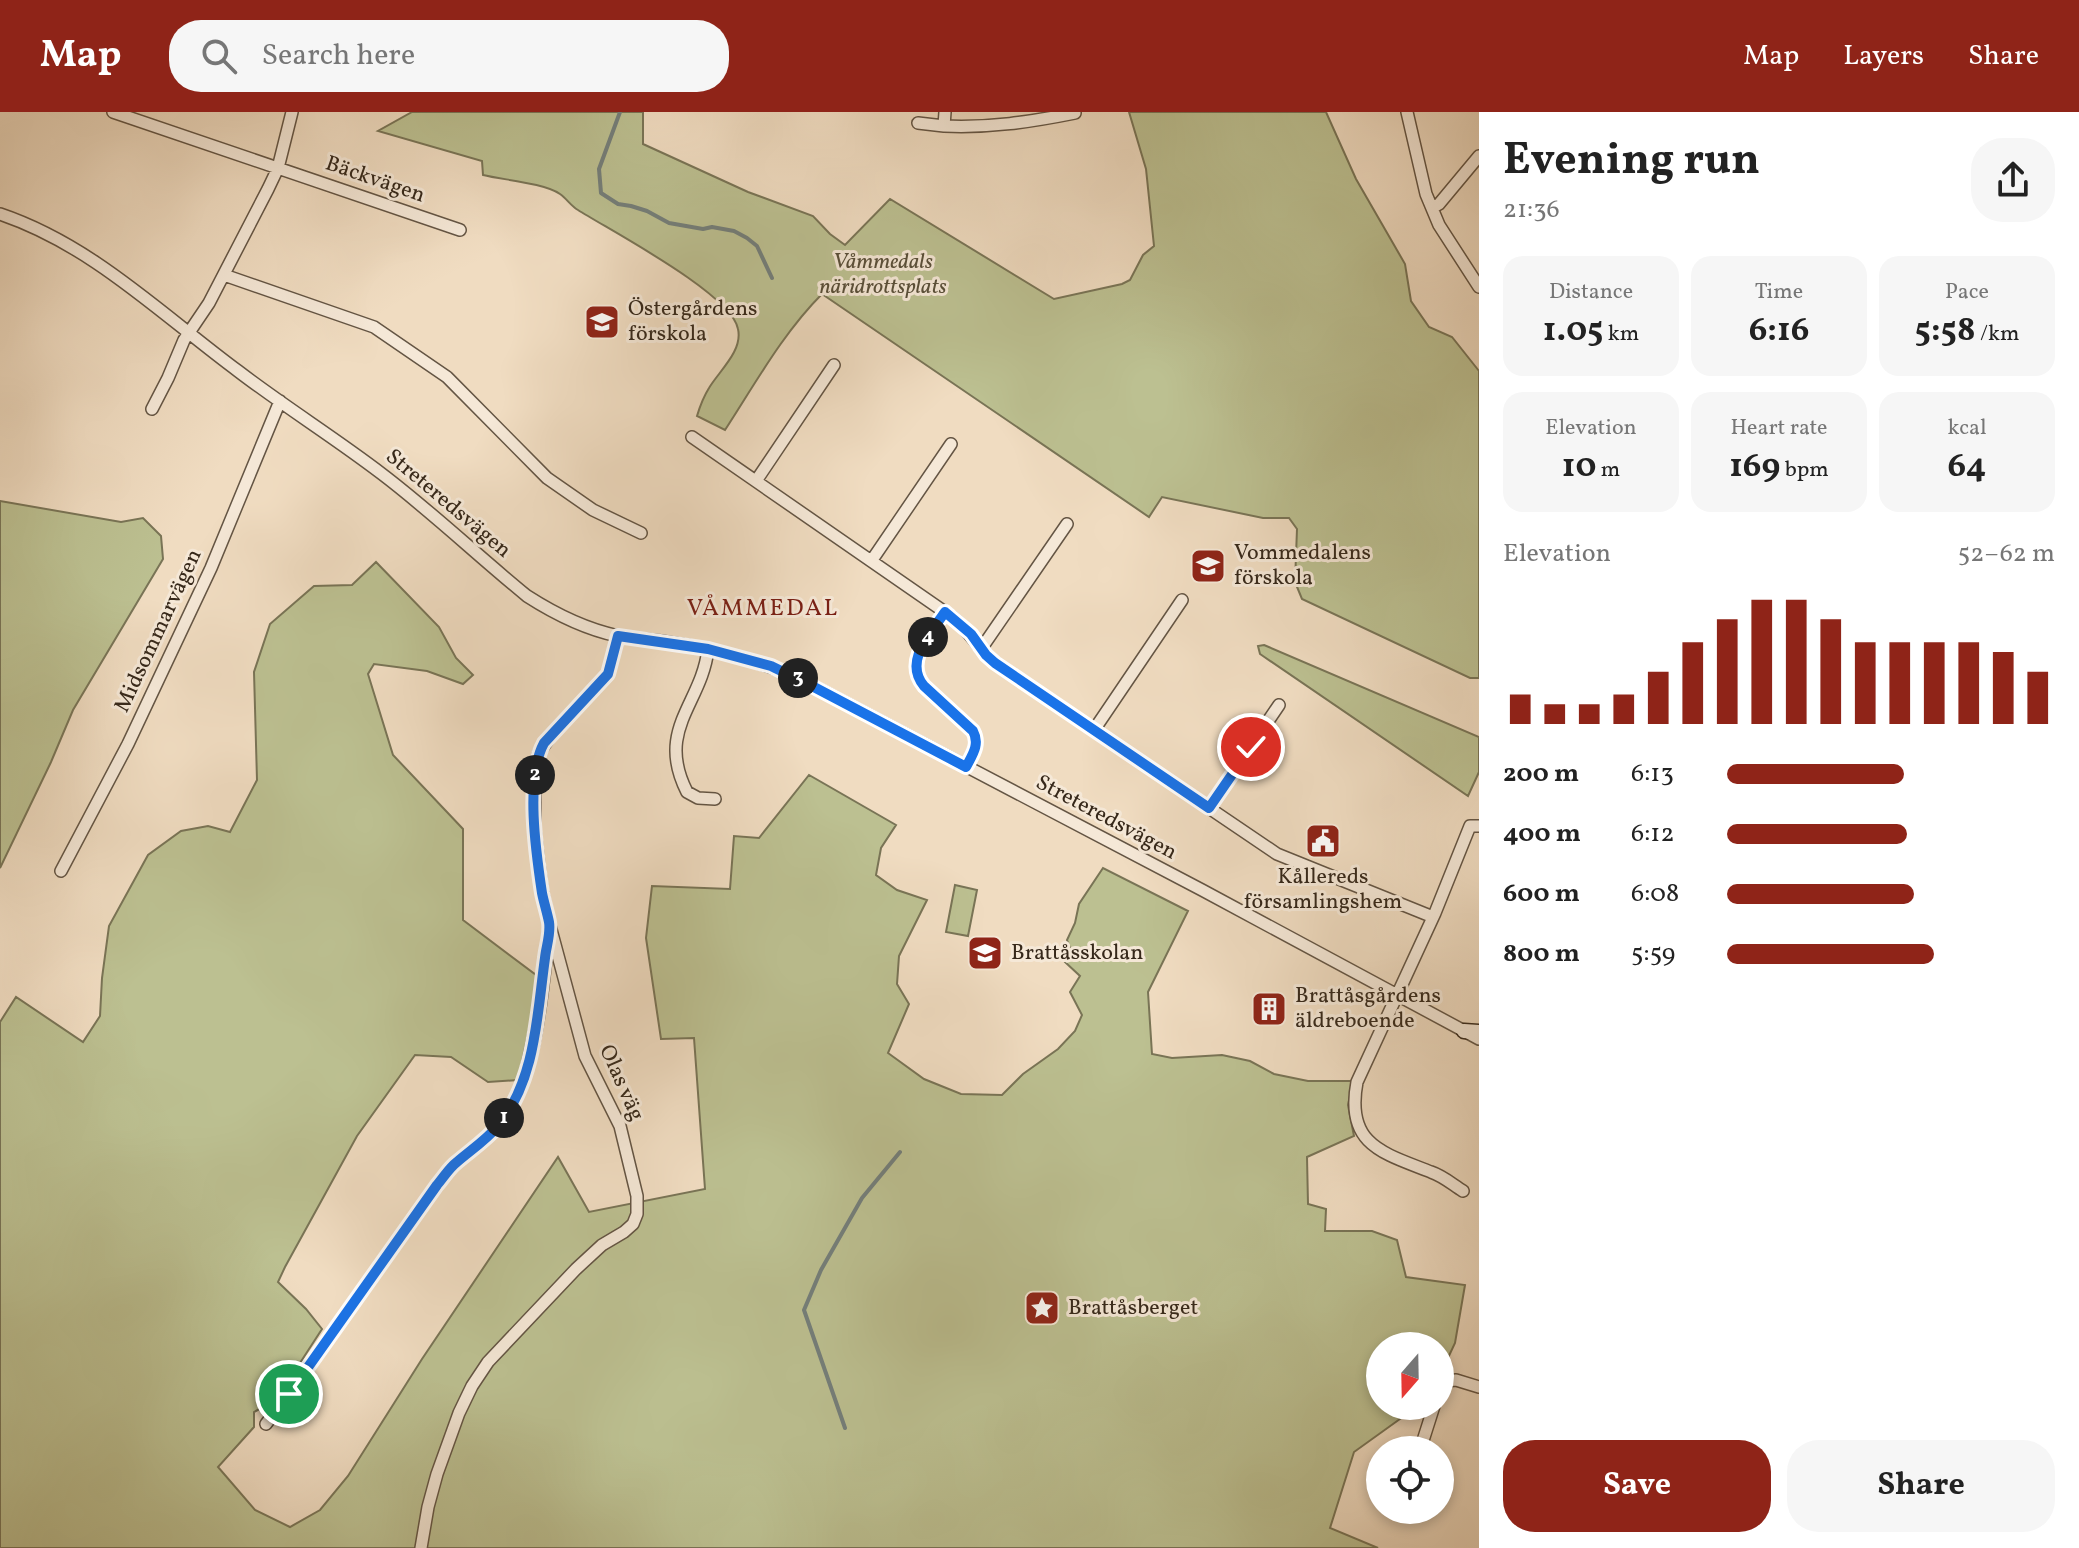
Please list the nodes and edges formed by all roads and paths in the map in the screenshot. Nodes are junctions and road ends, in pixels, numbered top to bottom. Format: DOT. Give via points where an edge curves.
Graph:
graph roads {
  1 [pos="113,112"];
  2 [pos="292,112"];
  3 [pos="945,112"];
  4 [pos="1407,112"];
  5 [pos="1075,113"];
  6 [pos="918,123"];
  7 [pos="944,126"];
  8 [pos="1479,156"];
  9 [pos="278,168"];
  10 [pos="1432,208"];
  11 [pos="0,214"];
  12 [pos="460,230"];
  13 [pos="224,275"];
  14 [pos="1479,287"];
  15 [pos="189,332"];
  16 [pos="834,365"];
  17 [pos="280,401"];
  18 [pos="152,409"];
  19 [pos="692,437"];
  20 [pos="951,444"];
  21 [pos="756,481"];
  22 [pos="1067,524"];
  23 [pos="641,533"];
  24 [pos="872,560"];
  25 [pos="1182,600"];
  26 [pos="945,612"];
  27 [pos="618,636"];
  28 [pos="708,649"];
  29 [pos="981,649"];
  30 [pos="1279,705"];
  31 [pos="1094,730"];
  32 [pos="966,767"];
  33 [pos="715,799"];
  34 [pos="1209,808"];
  35 [pos="1479,826"];
  36 [pos="61,871"];
  37 [pos="1433,917"];
  38 [pos="550,926"];
  39 [pos="1398,994"];
  40 [pos="1472,1032"];
  41 [pos="1479,1039"];
  42 [pos="1463,1191"];
  43 [pos="1454,1380"];
  44 [pos="1479,1387"];
  45 [pos="266,1424"];
  46 [pos="421,1548"];
  1 -- 9 [label="street, Bäckvägen"];
  2 -- 9 [label="street"];
  3 -- 7 [label="street"];
  4 -- 10 [label="street"];
  5 -- 7 [label="street" via="1024,124"];
  6 -- 7 [label="street"];
  8 -- 10 [label="street"];
  9 -- 12 [label="street, Bäckvägen"];
  9 -- 13 [label="street"];
  10 -- 14 [label="street"];
  11 -- 15 [label="street, Streteredsvägen" via="55,236"];
  13 -- 15 [label="street"];
  13 -- 23 [label="street" via="374,327 447,377 547,478 593,510"];
  15 -- 17 [label="street, Streteredsvägen"];
  15 -- 18 [label="street"];
  16 -- 21 [label="street"];
  17 -- 27 [label="street, Streteredsvägen" via="383,475 527,596 563,617"];
  17 -- 36 [label="street, Midsommarvägen" via="211,568"];
  19 -- 21 [label="street"];
  20 -- 24 [label="street"];
  21 -- 24 [label="street"];
  22 -- 29 [label="street"];
  24 -- 26 [label="street"];
  25 -- 31 [label="street"];
  26 -- 29 [label="street"];
  26 -- 32 [label="street" via="921,648 915,668 924,686 977,738"];
  27 -- 28 [label="street, Streteredsvägen"];
  27 -- 38 [label="street, Olas väg" via="608,674 544,743 535,767 535,832"];
  28 -- 32 [label="street, Streteredsvägen" via="794,676"];
  28 -- 33 [label="street" via="676,752 687,792"];
  29 -- 31 [label="street"];
  30 -- 34 [label="street"];
  31 -- 34 [label="street"];
  32 -- 39 [label="street, Streteredsvägen"];
  34 -- 37 [label="street" via="1277,854"];
  35 -- 37 [label="street" via="1470,826"];
  37 -- 39 [label="street"];
  38 -- 45 [label="street" via="530,1059 511,1106 499,1125 437,1185"];
  38 -- 46 [label="street, Olas väg" via="585,1056 620,1126 637,1214 633,1224 576,1269 472,1386 437,1474"];
  39 -- 40 [label="street, Streteredsvägen"];
  39 -- 42 [label="street" via="1357,1082 1356,1120 1376,1148"];
  40 -- 41 [label="street, Streteredsvägen"];
  43 -- 44 [label="street"];
}
